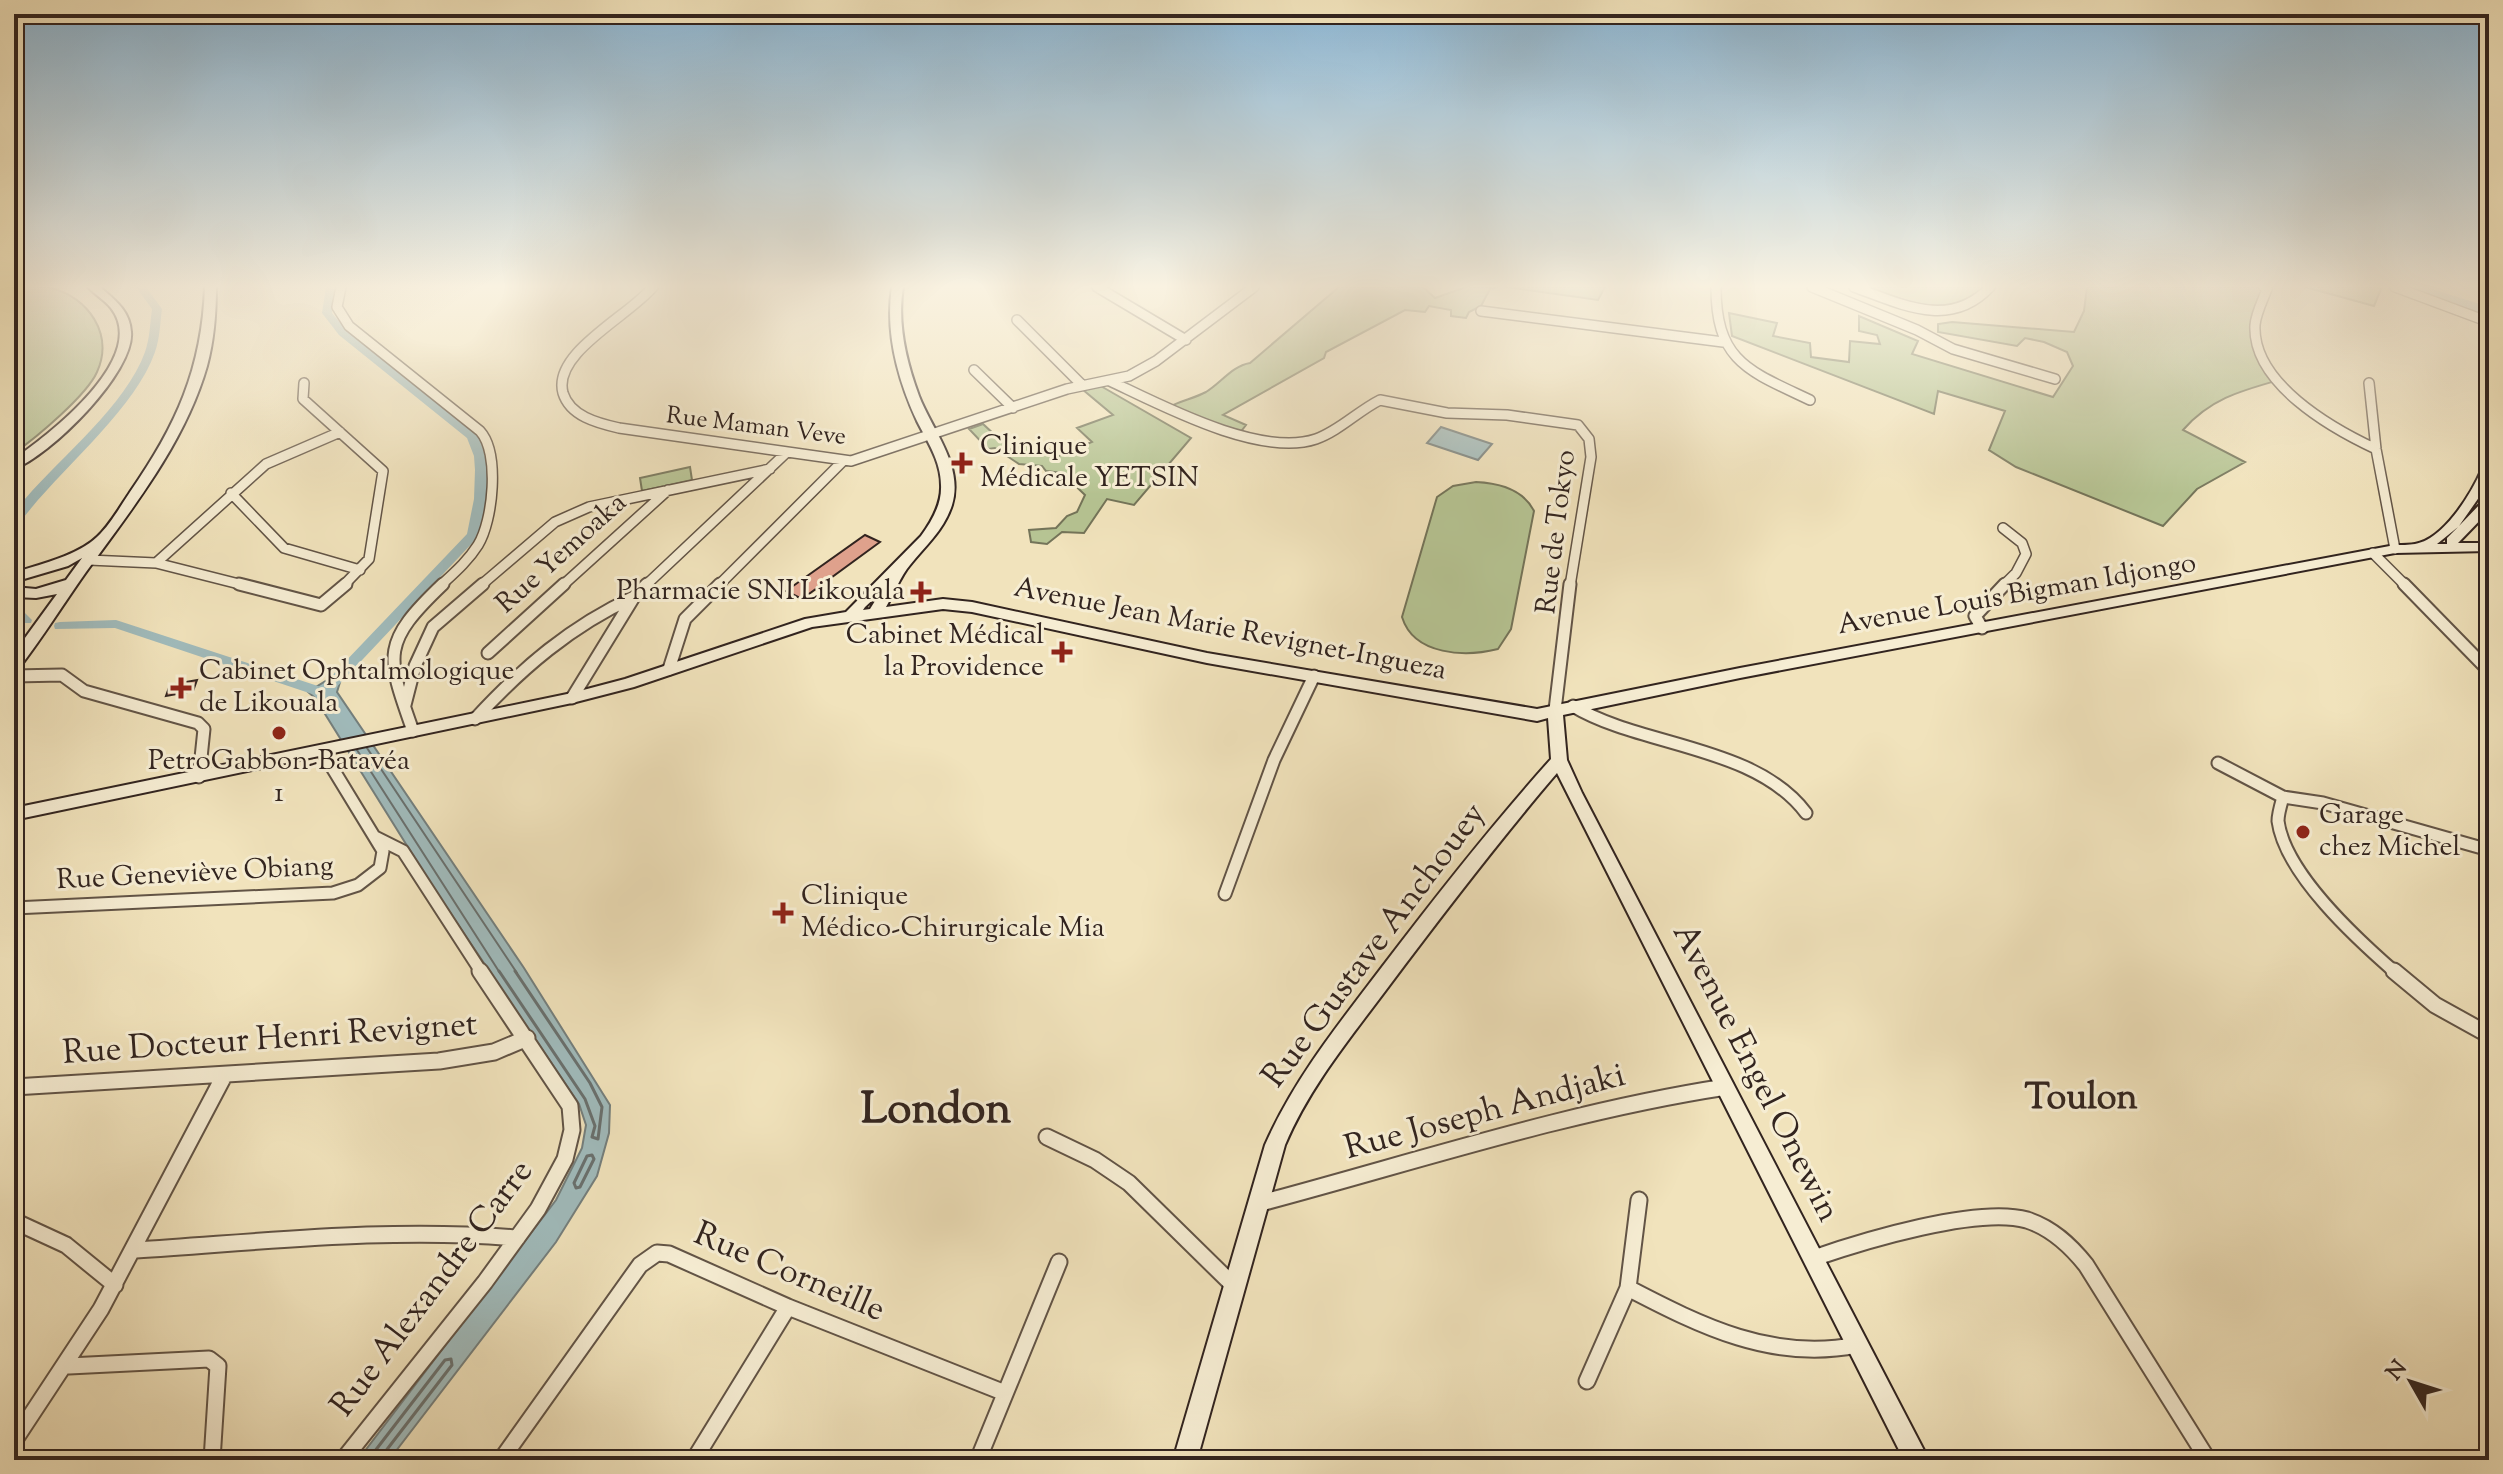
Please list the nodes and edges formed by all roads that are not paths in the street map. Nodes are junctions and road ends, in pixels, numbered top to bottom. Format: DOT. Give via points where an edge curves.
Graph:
graph roads {
  1 [pos="120,356"];
  2 [pos="203,356"];
  3 [pos="386,356"];
  4 [pos="573,356"];
  5 [pos="902,356"];
  6 [pos="1053,356"];
  7 [pos="1163,356"];
  8 [pos="1740,356"];
  9 [pos="1976,356"];
  10 [pos="2261,356"];
  11 [pos="974,370"];
  12 [pos="2055,379"];
  13 [pos="1110,381"];
  14 [pos="304,383"];
  15 [pos="2369,383"];
  16 [pos="1082,385"];
  17 [pos="1810,400"];
  18 [pos="1013,408"];
  19 [pos="340,432"];
  20 [pos="931,435"];
  21 [pos="2376,449"];
  22 [pos="786,453"];
  23 [pos="843,461"];
  24 [pos="14,465"];
  25 [pos="770,469"];
  26 [pos="2489,470"];
  27 [pos="668,489"];
  28 [pos="231,493"];
  29 [pos="2489,503"];
  30 [pos="2003,528"];
  31 [pos="104,538"];
  32 [pos="2422,547"];
  33 [pos="2444,547"];
  34 [pos="2489,547"];
  35 [pos="2395,549"];
  36 [pos="2373,553"];
  37 [pos="89,560"];
  38 [pos="903,560"];
  39 [pos="156,563"];
  40 [pos="360,570"];
  41 [pos="19,574"];
  42 [pos="896,578"];
  43 [pos="73,581"];
  44 [pos="881,582"];
  45 [pos="18,593"];
  46 [pos="634,597"];
  47 [pos="895,609"];
  48 [pos="875,614"];
  49 [pos="849,618"];
  50 [pos="827,621"];
  51 [pos="41,626"];
  52 [pos="1982,628"];
  53 [pos="488,653"];
  54 [pos="14,664"];
  55 [pos="669,669"];
  56 [pos="2489,671"];
  57 [pos="14,676"];
  58 [pos="1314,676"];
  59 [pos="572,698"];
  60 [pos="405,705"];
  61 [pos="1564,708"];
  62 [pos="475,719"];
  63 [pos="413,731"];
  64 [pos="330,749"];
  65 [pos="1559,760"];
  66 [pos="2218,763"];
  67 [pos="199,777"];
  68 [pos="2283,797"];
  69 [pos="1806,813"];
  70 [pos="14,814"];
  71 [pos="375,837"];
  72 [pos="2489,850"];
  73 [pos="1225,894"];
  74 [pos="14,908"];
  75 [pos="2489,1035"];
  76 [pos="527,1038"];
  77 [pos="224,1076"];
  78 [pos="14,1087"];
  79 [pos="1726,1087"];
  80 [pos="1047,1137"];
  81 [pos="1639,1200"];
  82 [pos="1261,1203"];
  83 [pos="14,1221"];
  84 [pos="517,1238"];
  85 [pos="136,1250"];
  86 [pos="1814,1258"];
  87 [pos="1059,1262"];
  88 [pos="115,1285"];
  89 [pos="1236,1288"];
  90 [pos="1628,1288"];
  91 [pos="788,1307"];
  92 [pos="1857,1345"];
  93 [pos="69,1366"];
  94 [pos="1587,1381"];
  95 [pos="1005,1393"];
  96 [pos="14,1441"];
  97 [pos="212,1460"];
  98 [pos="343,1460"];
  99 [pos="501,1460"];
  100 [pos="694,1460"];
  101 [pos="978,1460"];
  102 [pos="1185,1460"];
  103 [pos="1917,1460"];
  104 [pos="2208,1460"];
  1 -- 24 [label="main road" via="100,390 65,428"];
  2 -- 31 [label="main road" via="179,420"];
  3 -- 60 [label="street" via="490,443 489,516 482,539 414,612 397,639 391,663"];
  4 -- 22 [label="street, Rue Maman Veve" via="563,393 571,407 597,423"];
  5 -- 20 [label="main road"];
  6 -- 16 [label="street"];
  7 -- 13 [label="street, Rue Maman Veve" via="1143,370"];
  8 -- 17 [label="street" via="1769,380"];
  9 -- 12 [label="street"];
  10 -- 21 [label="street" via="2299,403 2327,425"];
  11 -- 18 [label="street"];
  13 -- 16 [label="street, Rue Maman Veve"];
  13 -- 61 [label="street, Rue de Tokyo" via="1242,435 1281,442 1315,439 1380,400 1447,413 1578,425 1587,431 1591,457 1569,591"];
  14 -- 19 [label="street" via="303,399"];
  15 -- 21 [label="street"];
  16 -- 18 [label="street, Rue Maman Veve"];
  18 -- 20 [label="street, Rue Maman Veve"];
  19 -- 28 [label="street" via="266,464"];
  19 -- 40 [label="street" via="383,471 373,543"];
  20 -- 23 [label="street, Rue Maman Veve"];
  20 -- 38 [label="main road" via="948,471 944,511 928,537"];
  21 -- 35 [label="street"];
  22 -- 23 [label="street, Rue Maman Veve"];
  22 -- 25 [label="street"];
  23 -- 55 [label="street" via="685,619"];
  25 -- 27 [label="street"];
  25 -- 46 [label="street"];
  26 -- 32 [label="main road" via="2467,509"];
  27 -- 53 [label="street, Rue Yemoaka"];
  27 -- 60 [label="street" via="575,512 538,535 433,627"];
  28 -- 39 [label="street"];
  28 -- 40 [label="street" via="284,548"];
  29 -- 33 [label="main road"];
  30 -- 52 [label="street" via="2022,543 2026,554 2007,584 1979,609 1975,616"];
  31 -- 37 [label="main road"];
  31 -- 41 [label="main road" via="63,563"];
  32 -- 33 [label="main road, Avenue Louis Bigman Idjongo"];
  32 -- 35 [label="main road, Avenue Louis Bigman Idjongo"];
  33 -- 34 [label="main road, Avenue Louis Bigman Idjongo"];
  35 -- 36 [label="main road, Avenue Louis Bigman Idjongo"];
  36 -- 52 [label="main road, Avenue Louis Bigman Idjongo"];
  36 -- 56 [label="street"];
  37 -- 39 [label="street"];
  37 -- 43 [label="main road"];
  38 -- 42 [label="main road"];
  38 -- 44 [label="main road"];
  39 -- 40 [label="street" via="321,605"];
  41 -- 43 [label="main road"];
  42 -- 47 [label="main road"];
  42 -- 48 [label="main road"];
  43 -- 45 [label="main road" via="45,592"];
  43 -- 51 [label="main road"];
  44 -- 49 [label="main road"];
  44 -- 50 [label="main road"];
  45 -- 51 [label="main road" via="33,600"];
  46 -- 59 [label="street"];
  46 -- 62 [label="street" via="569,631"];
  47 -- 48 [label="main road, Avenue Jean Marie Revignet-Ingueza"];
  47 -- 58 [label="main road, Avenue Jean Marie Revignet-Ingueza" via="972,607 1143,646"];
  48 -- 49 [label="main road, Avenue Jean Marie Revignet-Ingueza"];
  49 -- 50 [label="main road, Avenue Jean Marie Revignet-Ingueza"];
  50 -- 55 [label="main road, Avenue Jean Marie Revignet-Ingueza" via="782,629"];
  51 -- 54 [label="main road"];
  52 -- 61 [label="main road, Avenue Louis Bigman Idjongo"];
  55 -- 59 [label="main road, Avenue Jean Marie Revignet-Ingueza"];
  57 -- 67 [label="street" via="62,675 84,691 198,723 204,729"];
  58 -- 61 [label="main road, Avenue Jean Marie Revignet-Ingueza" via="1537,715"];
  58 -- 73 [label="street" via="1274,760"];
  59 -- 62 [label="main road, Avenue Jean Marie Revignet-Ingueza"];
  60 -- 63 [label="street"];
  61 -- 65 [label="main road, Avenue Engel Onewin"];
  61 -- 69 [label="street" via="1726,760 1784,790"];
  62 -- 63 [label="main road, Avenue Jean Marie Revignet-Ingueza"];
  63 -- 64 [label="main road, Avenue Jean Marie Revignet-Ingueza"];
  64 -- 67 [label="main road, Avenue Jean Marie Revignet-Ingueza"];
  64 -- 71 [label="street"];
  65 -- 79 [label="main road, Avenue Engel Onewin"];
  65 -- 82 [label="main road, Rue Gustave Anchouey" via="1304,1084 1275,1145"];
  66 -- 68 [label="street"];
  67 -- 70 [label="main road, Avenue Jean Marie Revignet-Ingueza"];
  68 -- 72 [label="street" via="2323,803"];
  68 -- 75 [label="street" via="2278,819 2284,842 2341,919 2437,1006"];
  71 -- 74 [label="street, Rue Geneviève Obiang" via="383,851 380,868 338,893"];
  71 -- 76 [label="street, Rue Alexandre Carre" via="403,851"];
  76 -- 77 [label="street, Rue Docteur Henri Revignet" via="471,1057"];
  76 -- 84 [label="street, Rue Alexandre Carre" via="570,1106 572,1130 554,1181"];
  77 -- 78 [label="street, Rue Docteur Henri Revignet"];
  77 -- 85 [label="street"];
  79 -- 82 [label="street, Rue Joseph Andjaki" via="1557,1123"];
  79 -- 86 [label="main road, Avenue Engel Onewin"];
  80 -- 89 [label="street" via="1129,1183"];
  81 -- 90 [label="street"];
  82 -- 89 [label="main road, Rue Gustave Anchouey"];
  83 -- 88 [label="street" via="66,1245"];
  84 -- 85 [label="street" via="392,1232"];
  84 -- 98 [label="street, Rue Alexandre Carre"];
  85 -- 88 [label="street"];
  86 -- 92 [label="main road, Avenue Engel Onewin"];
  86 -- 104 [label="street" via="1992,1217 2020,1218 2046,1227 2069,1242 2086,1265"];
  87 -- 95 [label="street"];
  88 -- 93 [label="street"];
  89 -- 102 [label="main road, Rue Gustave Anchouey"];
  90 -- 92 [label="street" via="1714,1331 1781,1349 1816,1352"];
  90 -- 94 [label="street"];
  91 -- 95 [label="street, Rue Corneille"];
  91 -- 99 [label="street, Rue Corneille" via="657,1253 640,1265"];
  91 -- 100 [label="street"];
  92 -- 103 [label="main road, Avenue Engel Onewin"];
  93 -- 96 [label="street"];
  93 -- 97 [label="street" via="209,1359 218,1366"];
  95 -- 101 [label="street"];
}
